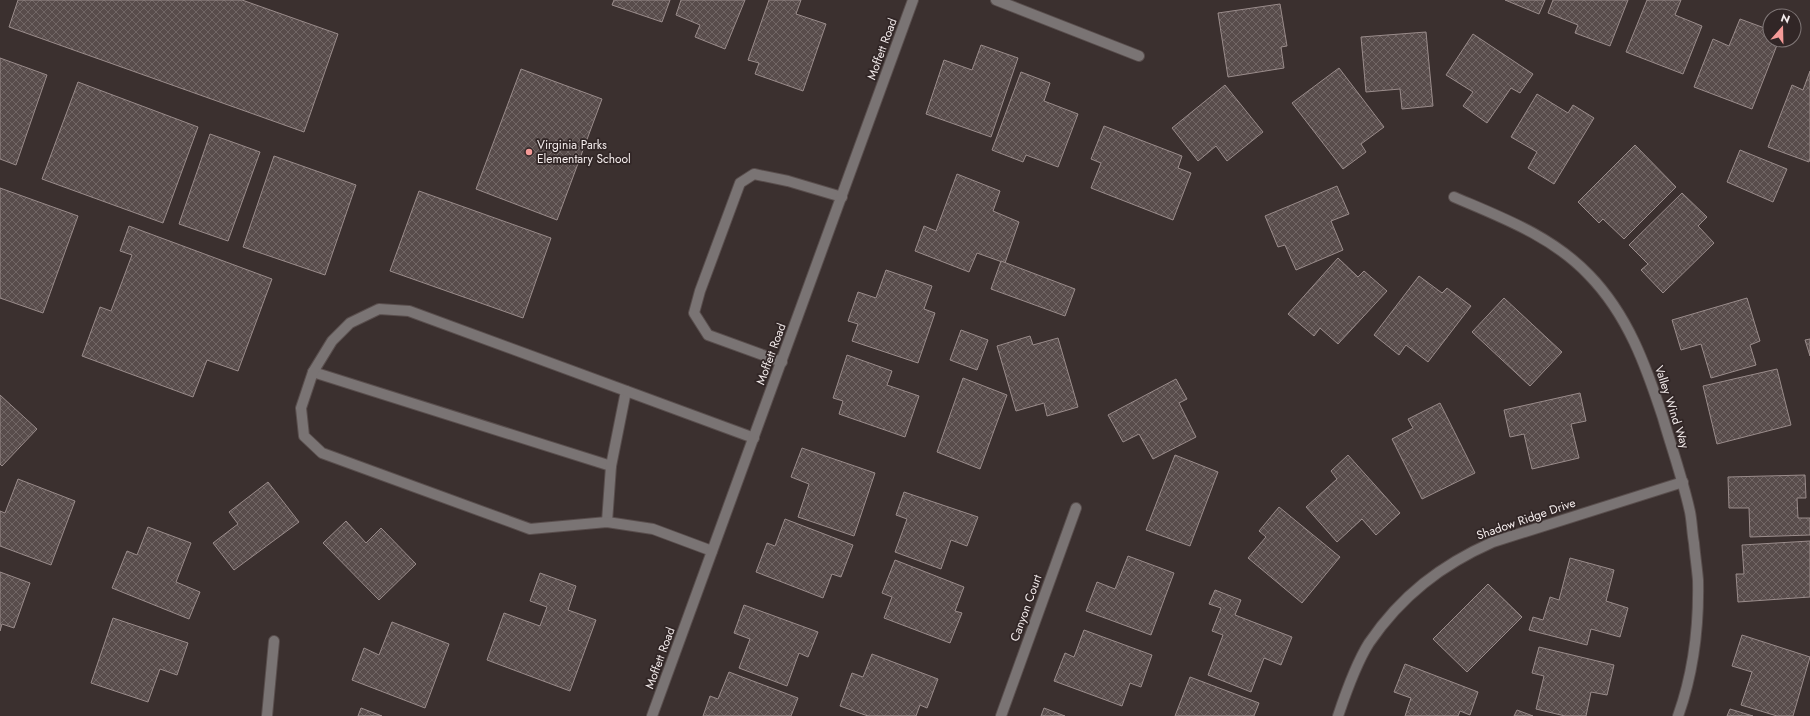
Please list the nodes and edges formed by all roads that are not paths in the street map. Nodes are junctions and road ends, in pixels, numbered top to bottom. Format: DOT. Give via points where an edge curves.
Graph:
graph roads {
  1 [pos="913,0"];
  2 [pos="996,0"];
  3 [pos="1139,56"];
  4 [pos="842,197"];
  5 [pos="1454,197"];
  6 [pos="782,362"];
  7 [pos="313,372"];
  8 [pos="626,391"];
  9 [pos="754,438"];
  10 [pos="610,466"];
  11 [pos="1683,482"];
  12 [pos="1076,508"];
  13 [pos="607,522"];
  14 [pos="712,551"];
  15 [pos="274,641"];
  16 [pos="267,716"];
  17 [pos="652,716"];
  18 [pos="1000,716"];
  19 [pos="1338,716"];
  20 [pos="1678,716"];
  1 -- 4 [label="street, Moffett Road"];
  2 -- 3 [label="street"];
  4 -- 6 [label="street, Moffett Road"];
  4 -- 6 [label="street" via="754,174 740,184 700,291 694,313 708,335"];
  5 -- 11 [label="street, Valley Wind Way" via="1522,226 1559,249 1589,275 1617,309 1636,343 1649,376"];
  6 -- 9 [label="street, Moffett Road"];
  7 -- 8 [label="street" via="332,342 350,323 379,309 409,311"];
  7 -- 10 [label="street"];
  7 -- 13 [label="street" via="301,408 304,436 322,453 530,529"];
  8 -- 9 [label="street"];
  8 -- 10 [label="street"];
  9 -- 14 [label="street, Moffett Road"];
  10 -- 13 [label="street"];
  11 -- 19 [label="street, Shadow Ridge Drive" via="1493,542 1468,552 1435,573 1401,602 1369,644 1346,692"];
  11 -- 20 [label="street, Valley Wind Way" via="1690,514 1698,580 1694,646"];
  12 -- 18 [label="street, Canyon Court"];
  13 -- 14 [label="street" via="653,529"];
  14 -- 17 [label="street, Moffett Road"];
  15 -- 16 [label="street"];
}
